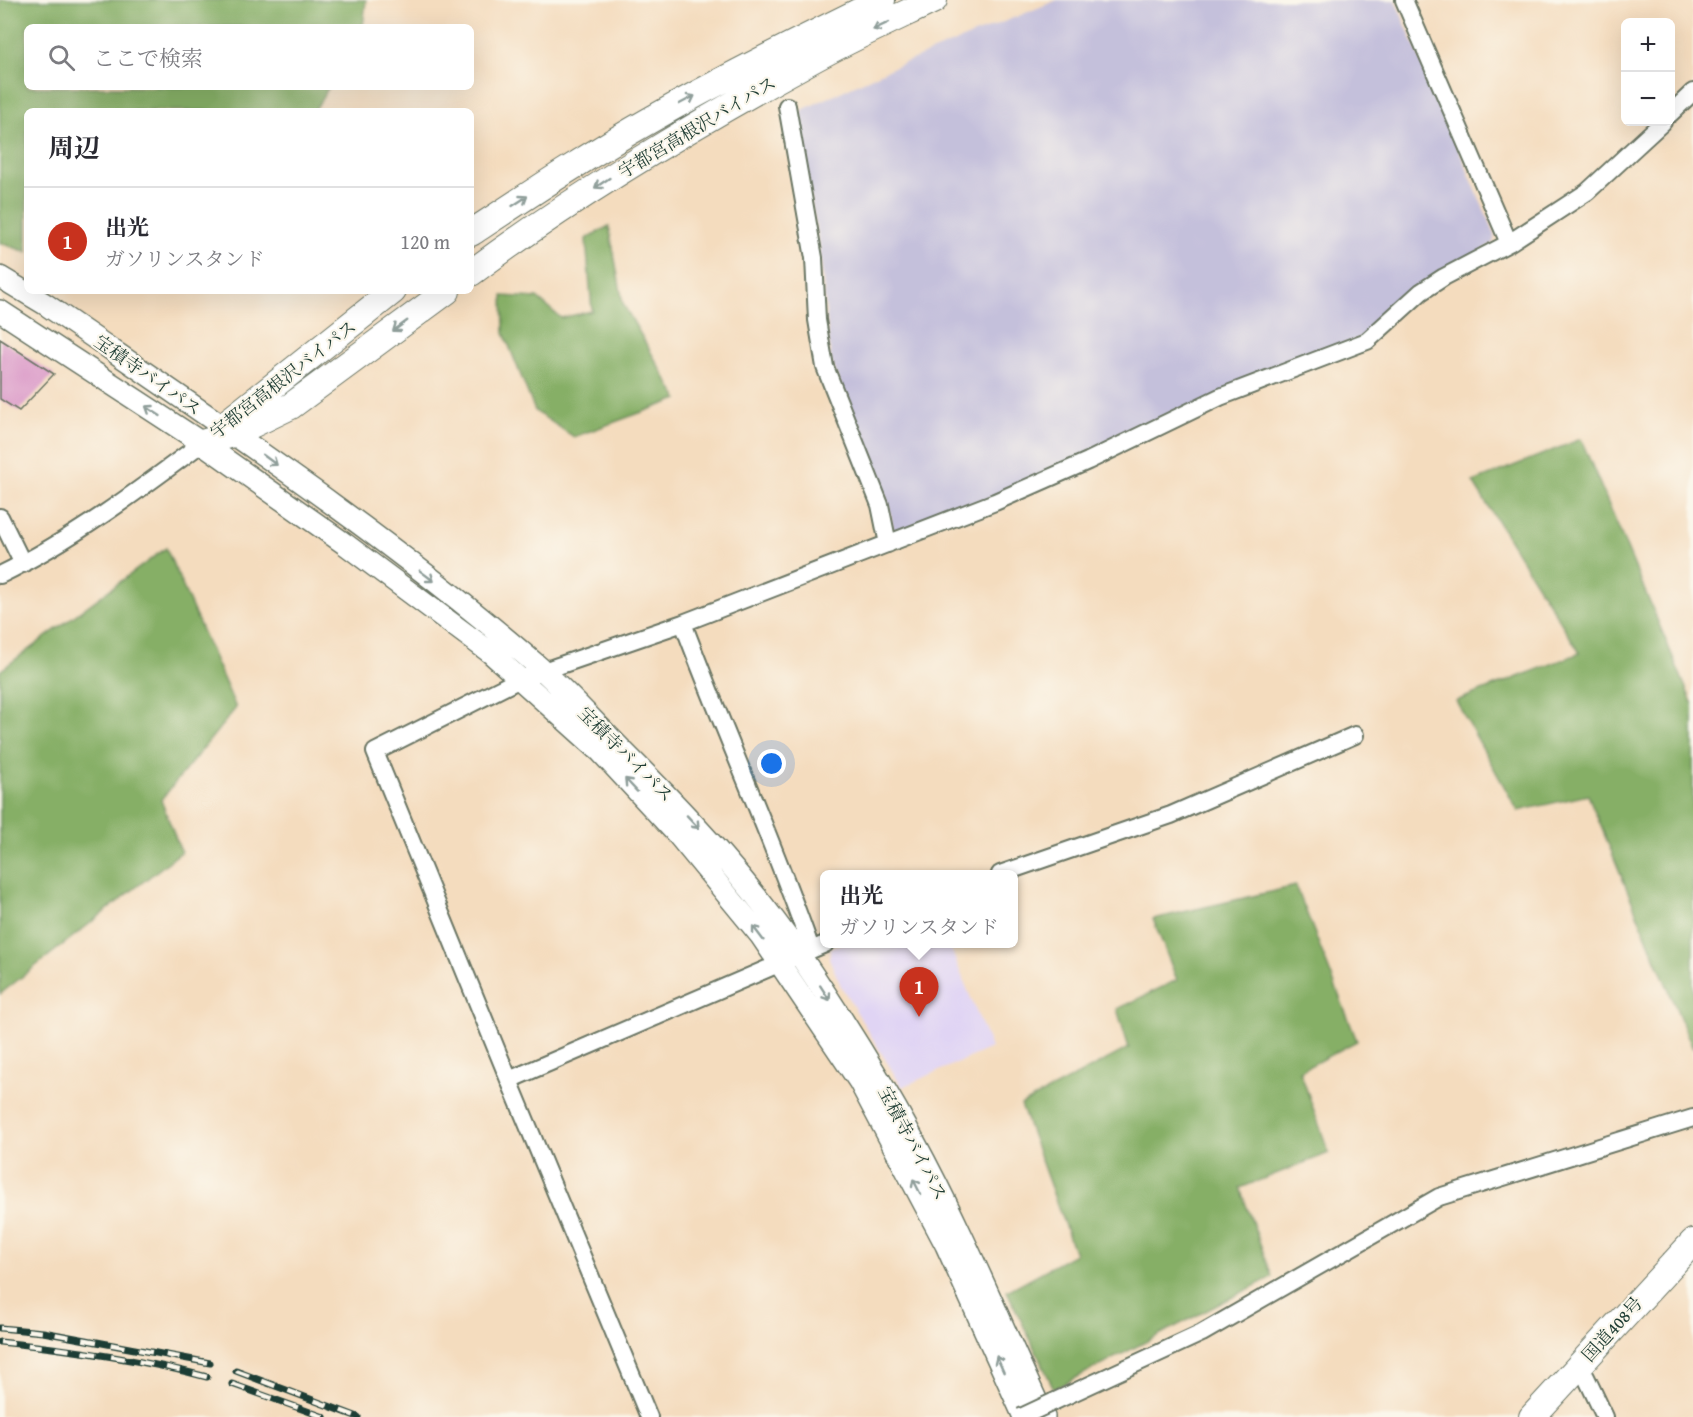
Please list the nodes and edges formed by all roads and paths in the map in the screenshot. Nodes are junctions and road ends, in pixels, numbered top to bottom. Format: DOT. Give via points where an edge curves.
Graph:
graph roads {
  1 [pos="882,0"];
  2 [pos="934,0"];
  3 [pos="1404,0"];
  4 [pos="1693,92"];
  5 [pos="787,106"];
  6 [pos="1675,110"];
  7 [pos="1660,126"];
  8 [pos="474,231"];
  9 [pos="1509,243"];
  10 [pos="474,271"];
  11 [pos="0,277"];
  12 [pos="24,291"];
  13 [pos="28,294"];
  14 [pos="389,294"];
  15 [pos="443,294"];
  16 [pos="0,311"];
  17 [pos="228,430"];
  18 [pos="202,442"];
  19 [pos="0,517"];
  20 [pos="888,544"];
  21 [pos="23,564"];
  22 [pos="0,575"];
  23 [pos="683,624"];
  24 [pos="543,671"];
  25 [pos="520,679"];
  26 [pos="1355,735"];
  27 [pos="1012,870"];
  28 [pos="812,949"];
  29 [pos="780,963"];
  30 [pos="508,1080"];
  31 [pos="1693,1118"];
  32 [pos="1693,1242"];
  33 [pos="1577,1368"];
  34 [pos="1048,1409"];
  35 [pos="650,1417"];
  36 [pos="1023,1417"];
  37 [pos="1532,1417"];
  38 [pos="1605,1417"];
  8 -- 1 [label="highway, 宇都宮高根沢バイパス, one-way" via="652,118"];
  2 -- 10 [label="highway, 宇都宮高根沢バイパス, one-way" via="805,63 640,158"];
  3 -- 9 [label="street"];
  4 -- 6 [label="street"];
  5 -- 20 [label="street" via="814,258 817,320 825,367 880,506"];
  7 -- 9 [label="street" via="1587,192"];
  9 -- 20 [label="street" via="1421,292 1367,341 1220,397 1088,461"];
  11 -- 12 [label="main road, 宝積寺バイパス"];
  13 -- 17 [label="main road, 宝積寺バイパス"];
  14 -- 17 [label="highway, 宇都宮高根沢バイパス"];
  15 -- 17 [label="highway, 宇都宮高根沢バイパス, one-way" via="291,406"];
  18 -- 16 [label="main road, 宝積寺バイパス, one-way"];
  17 -- 18 [label="highway, 宇都宮高根沢バイパス"];
  17 -- 24 [label="main road, 宝積寺バイパス, one-way" via="356,520"];
  18 -- 21 [label="street" via="130,495"];
  18 -- 25 [label="main road, 宝積寺バイパス" via="345,544"];
  19 -- 21 [label="street"];
  20 -- 23 [label="street"];
  21 -- 22 [label="street"];
  23 -- 24 [label="street"];
  23 -- 28 [label="street"];
  24 -- 25 [label="street"];
  24 -- 28 [label="main road, 宝積寺バイパス, one-way"];
  29 -- 25 [label="main road, 宝積寺バイパス, one-way" via="678,836 601,752"];
  25 -- 30 [label="street" via="375,752"];
  26 -- 27 [label="street" via="1171,815"];
  28 -- 29 [label="street"];
  28 -- 34 [label="main road, 宝積寺バイパス, one-way" via="865,1055 915,1142"];
  29 -- 30 [label="street"];
  36 -- 29 [label="main road, 宝積寺バイパス, one-way" via="913,1179 859,1081"];
  30 -- 35 [label="street"];
  31 -- 34 [label="street" via="1439,1197 1202,1333"];
  32 -- 33 [label="highway, 国道408号"];
  33 -- 37 [label="highway, 国道408号"];
  33 -- 38 [label="street" via="1586,1377"];
  34 -- 36 [label="street, bridge"];
}
